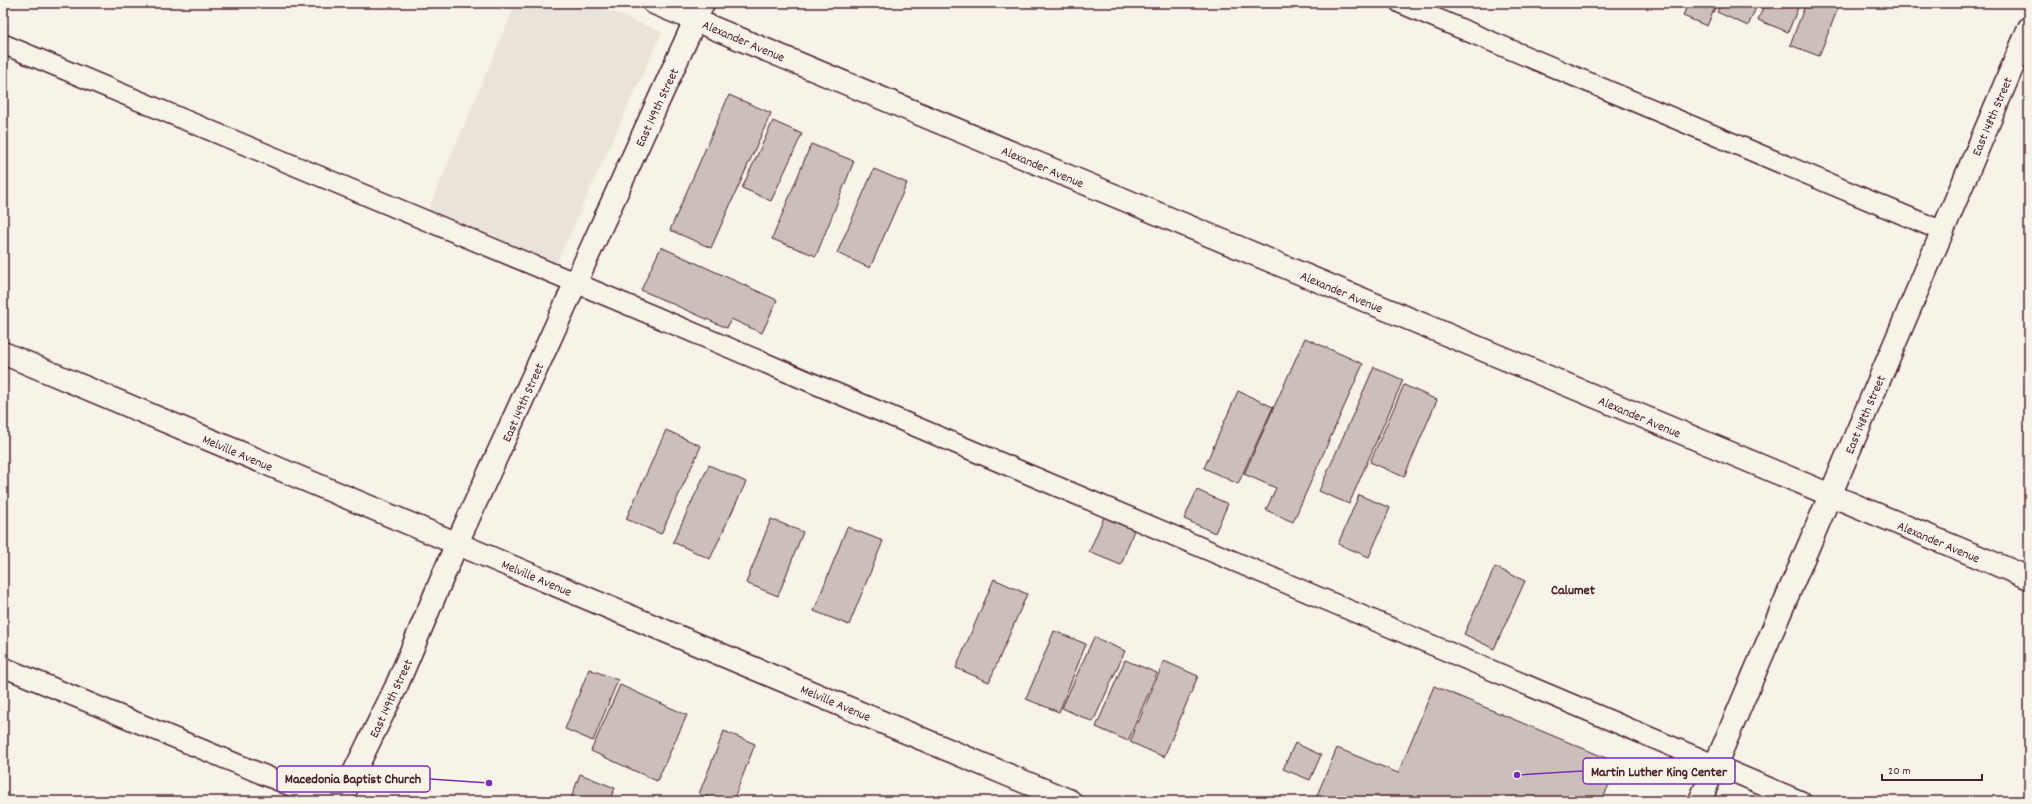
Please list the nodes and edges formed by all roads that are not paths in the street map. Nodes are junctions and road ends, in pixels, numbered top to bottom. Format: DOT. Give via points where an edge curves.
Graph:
graph roads {
  1 [pos="654,3"];
  2 [pos="1400,3"];
  3 [pos="699,12"];
  4 [pos="2029,28"];
  5 [pos="3,44"];
  6 [pos="1942,231"];
  7 [pos="576,283"];
  8 [pos="3,353"];
  9 [pos="1829,495"];
  10 [pos="457,543"];
  11 [pos="2029,578"];
  12 [pos="3,668"];
  13 [pos="1716,765"];
  14 [pos="328,801"];
  15 [pos="340,801"];
  16 [pos="1070,801"];
  17 [pos="1700,801"];
  18 [pos="1801,801"];
  1 -- 3 [label="street, Alexander Avenue"];
  2 -- 6 [label="lane"];
  3 -- 7 [label="street, East 149th Street"];
  3 -- 9 [label="street, Alexander Avenue"];
  4 -- 6 [label="street, East 148th Street"];
  5 -- 7 [label="lane"];
  6 -- 9 [label="street, East 148th Street"];
  7 -- 10 [label="street, East 149th Street"];
  7 -- 13 [label="lane"];
  8 -- 10 [label="street, Melville Avenue"];
  9 -- 11 [label="street, Alexander Avenue"];
  9 -- 13 [label="street, East 148th Street"];
  10 -- 15 [label="street, East 149th Street" via="396,687"];
  10 -- 16 [label="street, Melville Avenue"];
  12 -- 14 [label="lane"];
  13 -- 17 [label="street, East 148th Street"];
  13 -- 18 [label="lane"];
}
